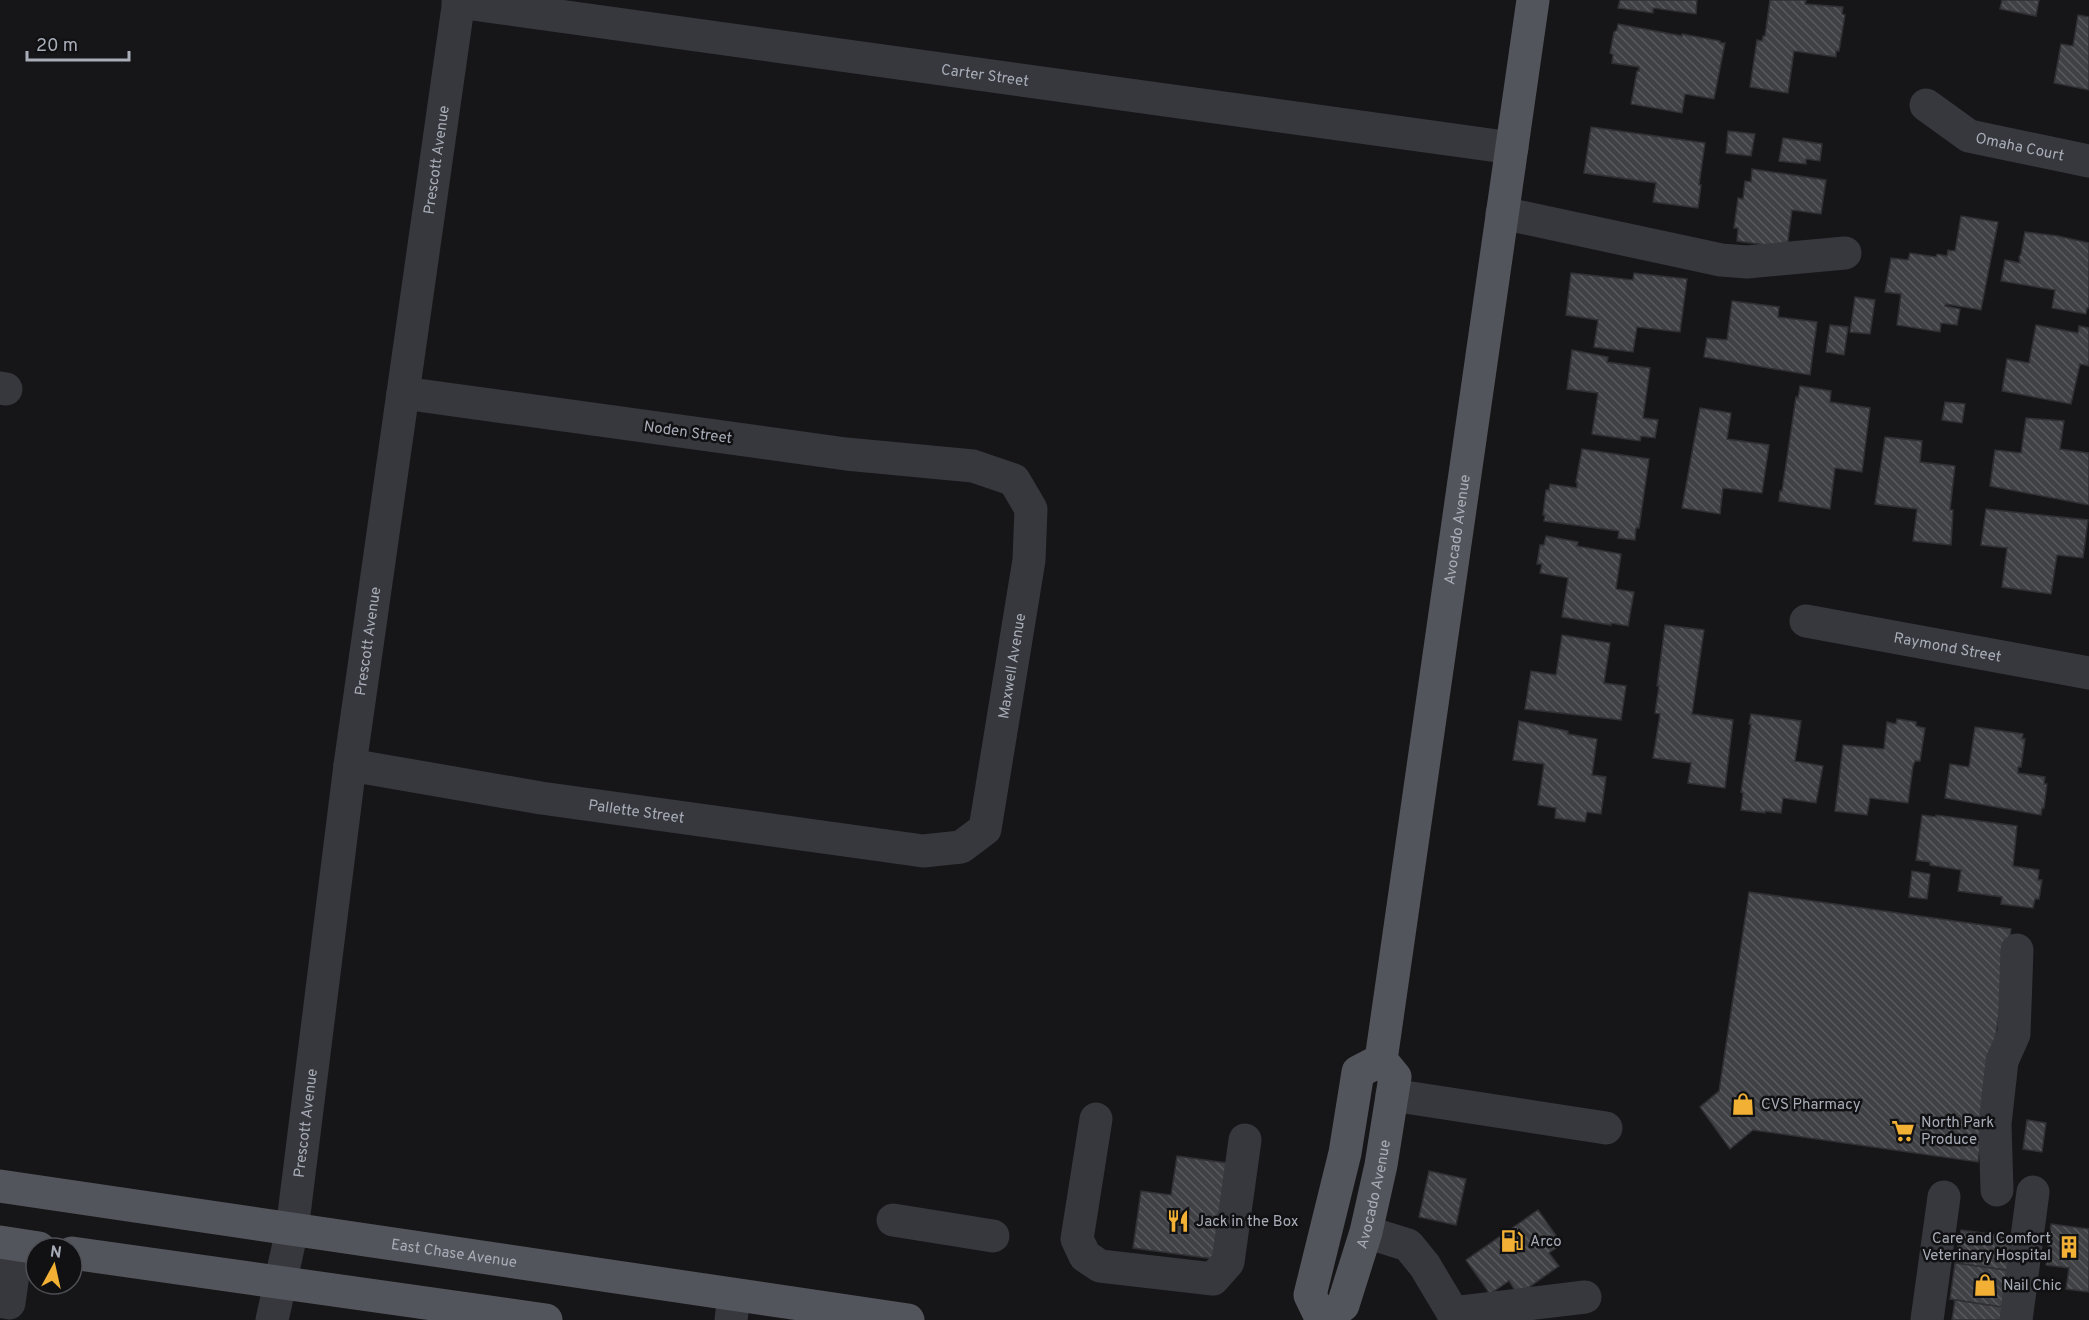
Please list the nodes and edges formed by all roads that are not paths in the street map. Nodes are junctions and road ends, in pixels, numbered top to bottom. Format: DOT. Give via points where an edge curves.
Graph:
graph roads {
  1 [pos="1533,0"];
  2 [pos="458,1"];
  3 [pos="1926,105"];
  4 [pos="1512,148"];
  5 [pos="2089,161"];
  6 [pos="1502,213"];
  7 [pos="1845,253"];
  8 [pos="403,393"];
  9 [pos="973,466"];
  10 [pos="1806,621"];
  11 [pos="2089,672"];
  12 [pos="350,765"];
  13 [pos="923,851"];
  14 [pos="2017,950"];
  15 [pos="1381,1060"];
  16 [pos="1392,1095"];
  17 [pos="1095,1119"];
  18 [pos="1606,1128"];
  19 [pos="1245,1140"];
  20 [pos="0,1186"];
  21 [pos="1997,1190"];
  22 [pos="2033,1192"];
  23 [pos="1944,1197"];
  24 [pos="893,1220"];
  25 [pos="292,1230"];
  26 [pos="1366,1232"];
  27 [pos="993,1236"];
  28 [pos="19,1245"];
  29 [pos="84,1255"];
  30 [pos="281,1282"];
  31 [pos="1585,1297"];
  32 [pos="5,1302"];
  33 [pos="733,1308"];
  34 [pos="1454,1316"];
  35 [pos="272,1320"];
  36 [pos="546,1320"];
  37 [pos="908,1320"];
  38 [pos="1927,1320"];
  39 [pos="2016,1320"];
  1 -- 4 [label="main road, Avocado Avenue"];
  2 -- 4 [label="street, Carter Street"];
  2 -- 8 [label="street, Prescott Avenue"];
  3 -- 5 [label="street, Omaha Court" via="1969,136"];
  4 -- 6 [label="main road, Avocado Avenue"];
  6 -- 7 [label="street" via="1721,260 1747,262"];
  6 -- 15 [label="main road, Avocado Avenue"];
  8 -- 9 [label="street, Noden Street" via="857,455"];
  8 -- 12 [label="street, Prescott Avenue"];
  9 -- 13 [label="street, Maxwell Avenue" via="1014,480 1031,509 1029,560 985,829 961,847"];
  10 -- 11 [label="street, Raymond Street"];
  12 -- 13 [label="street, Pallette Street" via="542,798"];
  12 -- 25 [label="street, Prescott Avenue"];
  14 -- 21 [label="street" via="2014,1034 2002,1061 1995,1124"];
  15 -- 16 [label="main road, Avocado Avenue" via="1395,1077"];
  15 -- 26 [label="main road, Avocado Avenue" via="1358,1072 1345,1153 1310,1295 1322,1320 1343,1305"];
  16 -- 18 [label="street"];
  16 -- 26 [label="main road, Avocado Avenue"];
  17 -- 19 [label="street" via="1077,1239 1085,1256 1100,1266 1213,1280 1228,1262"];
  20 -- 25 [label="main road, East Chase Avenue"];
  22 -- 39 [label="street"];
  23 -- 38 [label="street"];
  24 -- 27 [label="street"];
  25 -- 30 [label="street, Prescott Avenue"];
  25 -- 33 [label="main road, East Chase Avenue"];
  26 -- 34 [label="street" via="1408,1245"];
  28 -- 32 [label="street"];
  29 -- 30 [label="main road"];
  30 -- 35 [label="street, Prescott Avenue"];
  30 -- 36 [label="main road"];
  31 -- 34 [label="street"];
  33 -- 37 [label="main road, East Chase Avenue"];
}
